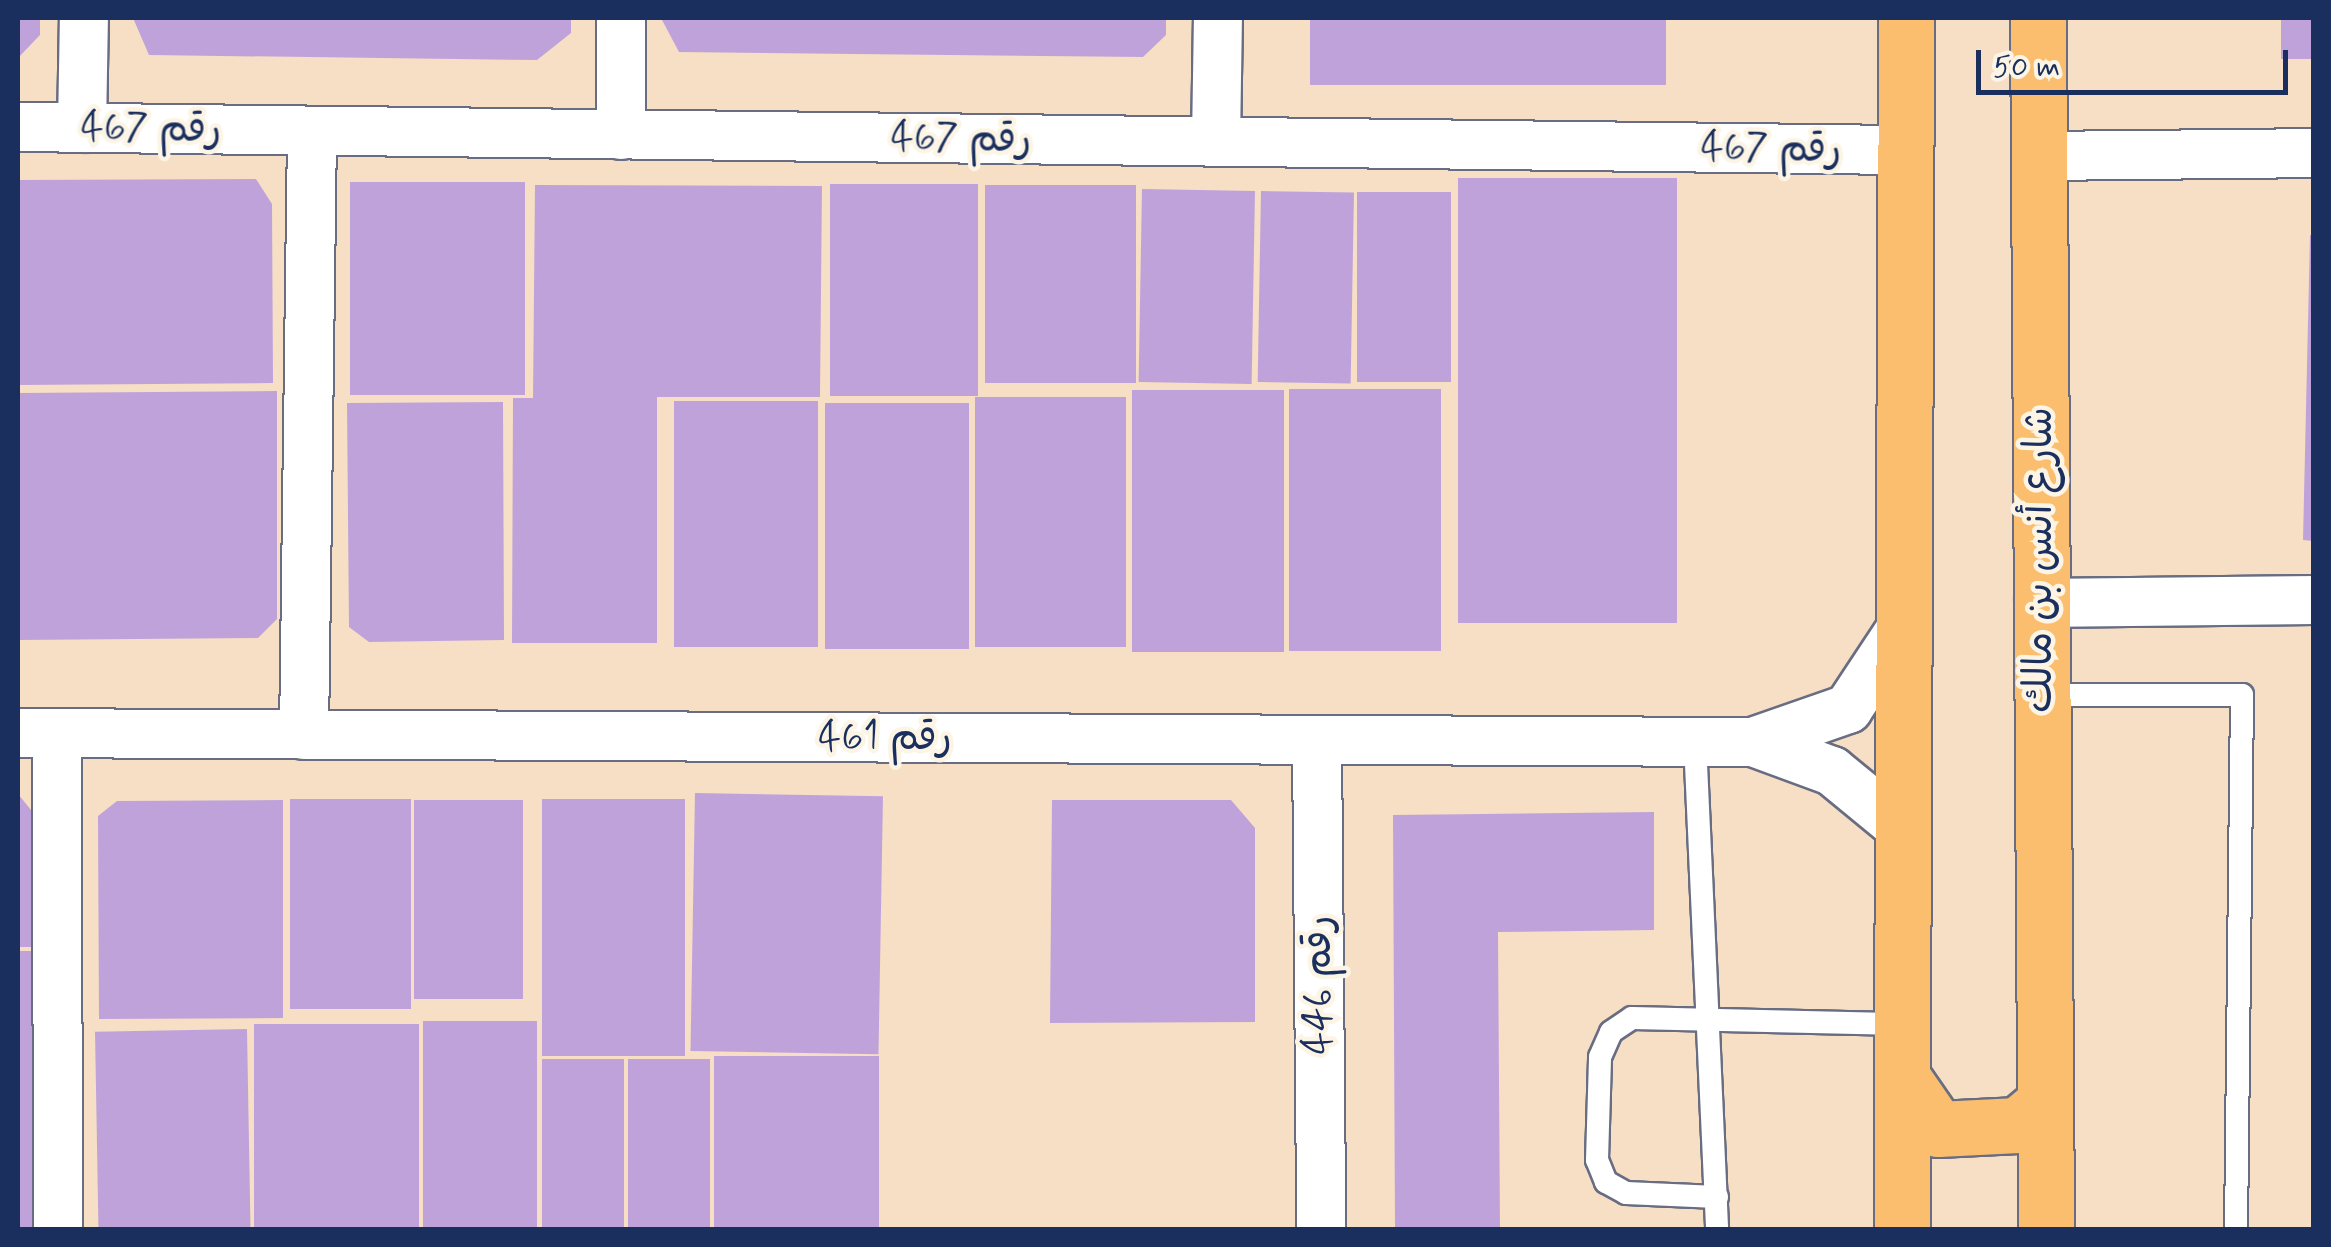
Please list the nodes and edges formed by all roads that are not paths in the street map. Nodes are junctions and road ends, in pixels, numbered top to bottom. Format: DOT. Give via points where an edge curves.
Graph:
graph roads {
  1 [pos="84,18"];
  2 [pos="621,18"];
  3 [pos="1218,18"];
  4 [pos="1906,18"];
  5 [pos="2038,18"];
  6 [pos="18,127"];
  7 [pos="82,128"];
  8 [pos="312,131"];
  9 [pos="621,135"];
  10 [pos="1216,142"];
  11 [pos="1905,150"];
  12 [pos="2314,153"];
  13 [pos="2038,156"];
  14 [pos="2314,600"];
  15 [pos="2038,603"];
  16 [pos="1903,626"];
  17 [pos="2040,695"];
  18 [pos="37,733"];
  19 [pos="304,734"];
  20 [pos="1317,740"];
  21 [pos="1694,742"];
  22 [pos="1753,742"];
  23 [pos="1906,831"];
  24 [pos="1704,1022"];
  25 [pos="1902,1051"];
  26 [pos="2045,1102"];
  27 [pos="1717,1197"];
  28 [pos="58,1230"];
  29 [pos="1321,1230"];
  30 [pos="1717,1230"];
  31 [pos="1902,1230"];
  32 [pos="2046,1230"];
  33 [pos="2236,1230"];
  1 -- 7 [label="street"];
  2 -- 9 [label="street"];
  3 -- 10 [label="street"];
  4 -- 11 [label="main road"];
  5 -- 13 [label="main road, شارع أنس بن مالك"];
  6 -- 7 [label="street, رقم 467"];
  7 -- 8 [label="street, رقم 467"];
  8 -- 9 [label="street, رقم 467"];
  8 -- 19 [label="street"];
  9 -- 10 [label="street, رقم 467"];
  10 -- 11 [label="street, رقم 467"];
  11 -- 16 [label="main road"];
  12 -- 13 [label="street"];
  13 -- 15 [label="main road, شارع أنس بن مالك"];
  14 -- 15 [label="street"];
  15 -- 17 [label="main road, شارع أنس بن مالك"];
  16 -- 22 [label="street" via="1848,709"];
  16 -- 23 [label="main road"];
  17 -- 26 [label="main road, شارع أنس بن مالك"];
  17 -- 33 [label="lane" via="2242,694"];
  18 -- 19 [label="street, رقم 461"];
  18 -- 28 [label="street"];
  19 -- 20 [label="street, رقم 461"];
  20 -- 21 [label="street, رقم 461"];
  20 -- 29 [label="street, رقم 446"];
  21 -- 22 [label="street, رقم 461"];
  21 -- 24 [label="lane"];
  22 -- 23 [label="street" via="1832,770"];
  23 -- 25 [label="main road"];
  24 -- 25 [label="lane"];
  24 -- 27 [label="lane"];
  24 -- 27 [label="lane" via="1632,1018 1610,1032 1600,1057 1597,1160 1606,1182 1626,1193"];
  25 -- 26 [label="main road" via="1938,1129 2018,1124"];
  25 -- 31 [label="main road"];
  26 -- 32 [label="main road, شارع أنس بن مالك"];
  27 -- 30 [label="lane"];
}
